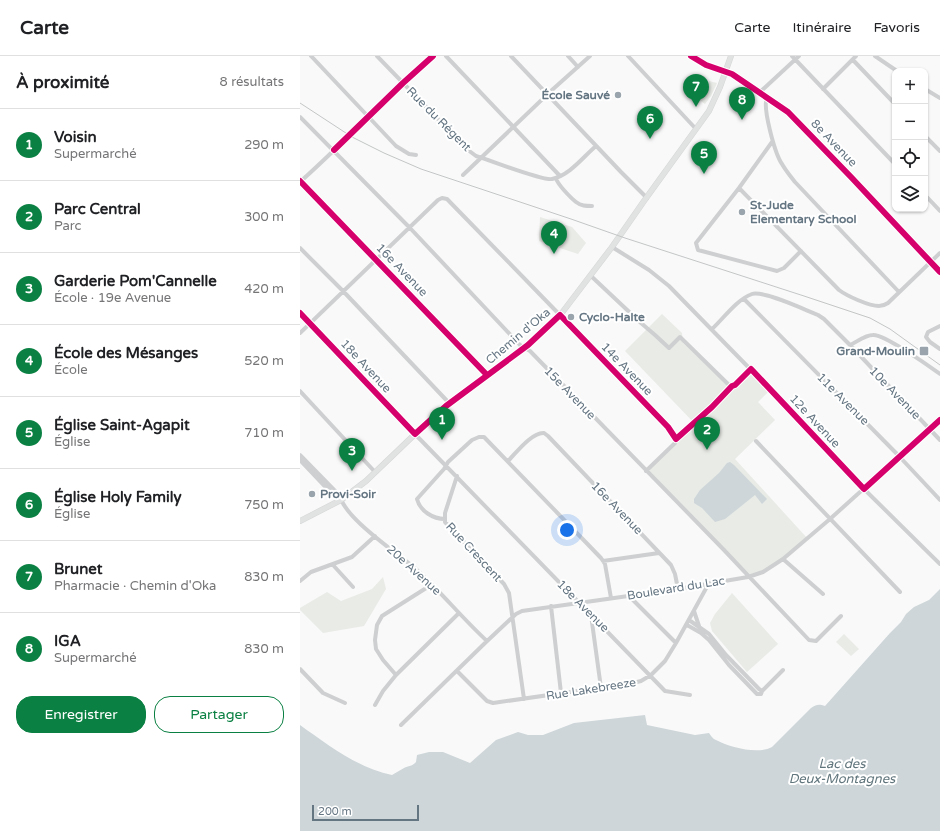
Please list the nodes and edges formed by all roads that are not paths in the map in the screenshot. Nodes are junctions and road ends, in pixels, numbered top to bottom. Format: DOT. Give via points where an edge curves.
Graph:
graph roads {
  1 [pos="311,56"];
  2 [pos="377,56"];
  3 [pos="433,56"];
  4 [pos="446,56"];
  5 [pos="511,56"];
  6 [pos="568,56"];
  7 [pos="590,56"];
  8 [pos="628,56"];
  9 [pos="691,56"];
  10 [pos="731,56"];
  11 [pos="856,56"];
  12 [pos="876,56"];
  13 [pos="795,57"];
  14 [pos="853,60"];
  15 [pos="578,66"];
  16 [pos="893,68"];
  17 [pos="726,72"];
  18 [pos="403,83"];
  19 [pos="823,89"];
  20 [pos="928,91"];
  21 [pos="760,92"];
  22 [pos="548,94"];
  23 [pos="767,97"];
  24 [pos="940,98"];
  25 [pos="892,101"];
  26 [pos="300,117"];
  27 [pos="369,117"];
  28 [pos="513,127"];
  29 [pos="696,129"];
  30 [pos="928,139"];
  31 [pos="772,142"];
  32 [pos="596,146"];
  33 [pos="334,150"];
  34 [pos="940,151"];
  35 [pos="416,155"];
  36 [pos="481,158"];
  37 [pos="892,161"];
  38 [pos="463,175"];
  39 [pos="558,177"];
  40 [pos="300,181"];
  41 [pos="740,188"];
  42 [pos="647,198"];
  43 [pos="928,198"];
  44 [pos="592,206"];
  45 [pos="940,211"];
  46 [pos="410,228"];
  47 [pos="612,247"];
  48 [pos="300,248"];
  49 [pos="801,251"];
  50 [pos="940,253"];
  51 [pos="376,260"];
  52 [pos="930,262"];
  53 [pos="940,272"];
  54 [pos="591,276"];
  55 [pos="343,291"];
  56 [pos="900,292"];
  57 [pos="744,299"];
  58 [pos="300,313"];
  59 [pos="560,315"];
  60 [pos="310,324"];
  61 [pos="940,326"];
  62 [pos="712,330"];
  63 [pos="300,333"];
  64 [pos="850,346"];
  65 [pos="524,348"];
  66 [pos="940,349"];
  67 [pos="751,369"];
  68 [pos="940,374"];
  69 [pos="487,375"];
  70 [pos="300,391"];
  71 [pos="450,404"];
  72 [pos="940,420"];
  73 [pos="930,429"];
  74 [pos="415,434"];
  75 [pos="940,440"];
  76 [pos="756,441"];
  77 [pos="300,455"];
  78 [pos="899,456"];
  79 [pos="300,460"];
  80 [pos="508,461"];
  81 [pos="446,466"];
  82 [pos="646,471"];
  83 [pos="375,472"];
  84 [pos="457,476"];
  85 [pos="864,489"];
  86 [pos="341,500"];
  87 [pos="940,500"];
  88 [pos="444,519"];
  89 [pos="830,519"];
  90 [pos="300,521"];
  91 [pos="375,536"];
  92 [pos="659,553"];
  93 [pos="783,560"];
  94 [pos="603,561"];
  95 [pos="333,564"];
  96 [pos="940,564"];
  97 [pos="750,577"];
  98 [pos="300,581"];
  99 [pos="709,583"];
  100 [pos="431,585"];
  101 [pos="353,587"];
  102 [pos="678,589"];
  103 [pos="900,592"];
  104 [pos="823,594"];
  105 [pos="629,596"];
  106 [pos="611,598"];
  107 [pos="579,602"];
  108 [pos="551,606"];
  109 [pos="694,611"];
  110 [pos="459,613"];
  111 [pos="591,614"];
  112 [pos="841,616"];
  113 [pos="512,618"];
  114 [pos="689,620"];
  115 [pos="686,625"];
  116 [pos="699,626"];
  117 [pos="486,641"];
  118 [pos="676,643"];
  119 [pos="300,669"];
  120 [pos="783,670"];
  121 [pos="457,671"];
  122 [pos="396,675"];
  123 [pos="651,675"];
  124 [pos="601,688"];
  125 [pos="762,691"];
  126 [pos="561,693"];
  127 [pos="690,695"];
  128 [pos="524,699"];
  129 [pos="345,703"];
  130 [pos="375,705"];
  131 [pos="401,725"];
  1 -- 27 [label="street"];
  2 -- 18 [label="street, Rue du Régent"];
  3 -- 18 [label="street"];
  4 -- 28 [label="street"];
  5 -- 22 [label="street"];
  6 -- 15 [label="street"];
  7 -- 15 [label="street"];
  8 -- 29 [label="street"];
  9 -- 17 [label="street, 8e Avenue"];
  10 -- 17 [label="main road, Chemin d'Oka"];
  11 -- 14 [label="street"];
  12 -- 16 [label="street"];
  13 -- 19 [label="street"];
  13 -- 21 [label="street"];
  14 -- 19 [label="street"];
  14 -- 25 [label="street"];
  15 -- 22 [label="street"];
  17 -- 21 [label="street, 8e Avenue"];
  17 -- 29 [label="main road, Chemin d'Oka" via="711,108"];
  18 -- 27 [label="street"];
  18 -- 36 [label="street, Rue du Régent" via="468,150"];
  19 -- 37 [label="street"];
  20 -- 24 [label="street"];
  21 -- 23 [label="street, 8e Avenue"];
  22 -- 28 [label="street"];
  22 -- 32 [label="street"];
  23 -- 31 [label="street" via="765,103"];
  23 -- 52 [label="street, 8e Avenue" via="788,112"];
  26 -- 33 [label="street, 15e Avenue"];
  27 -- 33 [label="street"];
  27 -- 35 [label="street" via="396,146 408,154"];
  28 -- 36 [label="street"];
  28 -- 39 [label="street"];
  29 -- 42 [label="main road, Chemin d'Oka"];
  30 -- 34 [label="street"];
  31 -- 41 [label="street"];
  31 -- 56 [label="street" via="782,165 795,182"];
  32 -- 39 [label="street" via="568,172"];
  32 -- 42 [label="street"];
  33 -- 40 [label="street"];
  33 -- 46 [label="street, 15e Avenue"];
  36 -- 38 [label="street"];
  36 -- 39 [label="street, Rue du Régent" via="551,180"];
  39 -- 44 [label="street" via="558,183 577,203"];
  40 -- 51 [label="street, 16e Avenue"];
  41 -- 49 [label="street"];
  41 -- 49 [label="street" via="696,243 698,250 777,271 784,268"];
  42 -- 47 [label="main road, Chemin d'Oka"];
  43 -- 45 [label="street"];
  46 -- 51 [label="street"];
  46 -- 59 [label="street, 14e Avenue" via="438,200 447,199"];
  46 -- 65 [label="street, 15e Avenue"];
  47 -- 54 [label="main road, Chemin d'Oka"];
  47 -- 62 [label="street, 12e Avenue" via="669,286"];
  48 -- 55 [label="street"];
  49 -- 56 [label="street" via="843,294 884,306"];
  50 -- 52 [label="street"];
  51 -- 55 [label="street"];
  51 -- 69 [label="street, 16e Avenue"];
  52 -- 53 [label="street, 8e Avenue"];
  52 -- 56 [label="street"];
  54 -- 59 [label="main road, Chemin d'Oka"];
  54 -- 67 [label="street" via="669,348 680,337 729,385 734,386"];
  55 -- 60 [label="street"];
  55 -- 71 [label="street"];
  57 -- 62 [label="street, 10e Avenue"];
  57 -- 64 [label="street, 10e Avenue" via="753,294 766,295 818,315"];
  57 -- 78 [label="street, 11e Avenue"];
  58 -- 60 [label="street, 18e Avenue"];
  59 -- 65 [label="main road, Chemin d'Oka"];
  59 -- 82 [label="street, 14e Avenue" via="674,436 674,444"];
  60 -- 63 [label="street"];
  60 -- 74 [label="street, 18e Avenue"];
  61 -- 66 [label="street" via="926,334 927,339"];
  62 -- 67 [label="street, 12e Avenue"];
  64 -- 68 [label="street" via="876,335 902,348"];
  64 -- 73 [label="street, 10e Avenue"];
  65 -- 69 [label="main road, Chemin d'Oka"];
  65 -- 82 [label="street, 15e Avenue" via="530,351"];
  67 -- 85 [label="street, 12e Avenue"];
  69 -- 71 [label="main road, Chemin d'Oka"];
  70 -- 83 [label="street"];
  71 -- 74 [label="main road, Chemin d'Oka"];
  72 -- 73 [label="street, Boulevard du Lac"];
  73 -- 75 [label="street, 10e Avenue"];
  73 -- 78 [label="street, Boulevard du Lac"];
  74 -- 81 [label="street, 18e Avenue"];
  74 -- 83 [label="main road, Chemin d'Oka"];
  76 -- 89 [label="street"];
  77 -- 86 [label="street, 20e Avenue"];
  78 -- 85 [label="street, Boulevard du Lac"];
  78 -- 87 [label="street, 11e Avenue"];
  79 -- 86 [label="street, 20e Avenue" via="336,498"];
  80 -- 81 [label="street" via="482,436 472,440"];
  80 -- 92 [label="street, 16e Avenue" via="531,438 544,433"];
  80 -- 94 [label="street"];
  81 -- 84 [label="street, 18e Avenue"];
  81 -- 88 [label="street" via="418,499 420,505 431,516"];
  82 -- 97 [label="street, 15e Avenue"];
  83 -- 86 [label="main road, Chemin d'Oka"];
  84 -- 88 [label="street, Rue Crescent"];
  84 -- 107 [label="street, 18e Avenue"];
  85 -- 89 [label="street, Boulevard du Lac"];
  85 -- 96 [label="street, 12e Avenue"];
  86 -- 90 [label="main road, Chemin d'Oka"];
  86 -- 91 [label="street, 20e Avenue" via="354,517"];
  88 -- 113 [label="street, Rue Crescent" via="504,584 509,593"];
  89 -- 93 [label="street, Boulevard du Lac"];
  89 -- 103 [label="street"];
  91 -- 95 [label="street" via="352,557"];
  91 -- 100 [label="street, 20e Avenue"];
  92 -- 94 [label="street"];
  92 -- 102 [label="street, 16e Avenue" via="673,569"];
  93 -- 97 [label="street, Boulevard du Lac"];
  93 -- 104 [label="street"];
  94 -- 106 [label="street"];
  95 -- 98 [label="street" via="311,572"];
  95 -- 101 [label="street"];
  97 -- 99 [label="street, Boulevard du Lac"];
  97 -- 112 [label="street, 15e Avenue" via="809,640 816,641"];
  99 -- 102 [label="street, Boulevard du Lac"];
  99 -- 109 [label="street, Rue Lakebreeze"];
  100 -- 110 [label="street, 20e Avenue"];
  100 -- 122 [label="street" via="382,616 377,625 376,649"];
  102 -- 105 [label="street, Boulevard du Lac"];
  105 -- 106 [label="street, Boulevard du Lac"];
  105 -- 118 [label="street"];
  106 -- 107 [label="street, Boulevard du Lac"];
  107 -- 108 [label="street, Boulevard du Lac"];
  107 -- 111 [label="street, 18e Avenue"];
  108 -- 113 [label="street, Boulevard du Lac" via="522,611"];
  108 -- 126 [label="street"];
  109 -- 114 [label="street, Rue Lakebreeze"];
  109 -- 116 [label="street"];
  110 -- 117 [label="street, 20e Avenue"];
  110 -- 122 [label="street"];
  111 -- 123 [label="street, 18e Avenue"];
  111 -- 124 [label="street"];
  113 -- 117 [label="street, Boulevard du Lac"];
  113 -- 128 [label="street, Rue Crescent"];
  114 -- 115 [label="street, Rue Lakebreeze"];
  114 -- 116 [label="street"];
  115 -- 118 [label="street, Rue Lakebreeze"];
  115 -- 125 [label="street" via="709,640 757,694 760,695"];
  116 -- 125 [label="street"];
  117 -- 121 [label="street, Boulevard du Lac"];
  118 -- 123 [label="street, Rue Lakebreeze" via="661,666"];
  119 -- 129 [label="street" via="324,693"];
  120 -- 125 [label="street"];
  121 -- 128 [label="street, Rue Lakebreeze" via="487,701 493,703"];
  121 -- 131 [label="street, Boulevard du Lac"];
  122 -- 130 [label="street"];
  123 -- 124 [label="street, Rue Lakebreeze" via="642,681"];
  123 -- 127 [label="street, 18e Avenue" via="665,691"];
  124 -- 126 [label="street, Rue Lakebreeze"];
  126 -- 128 [label="street, Rue Lakebreeze"];
}
